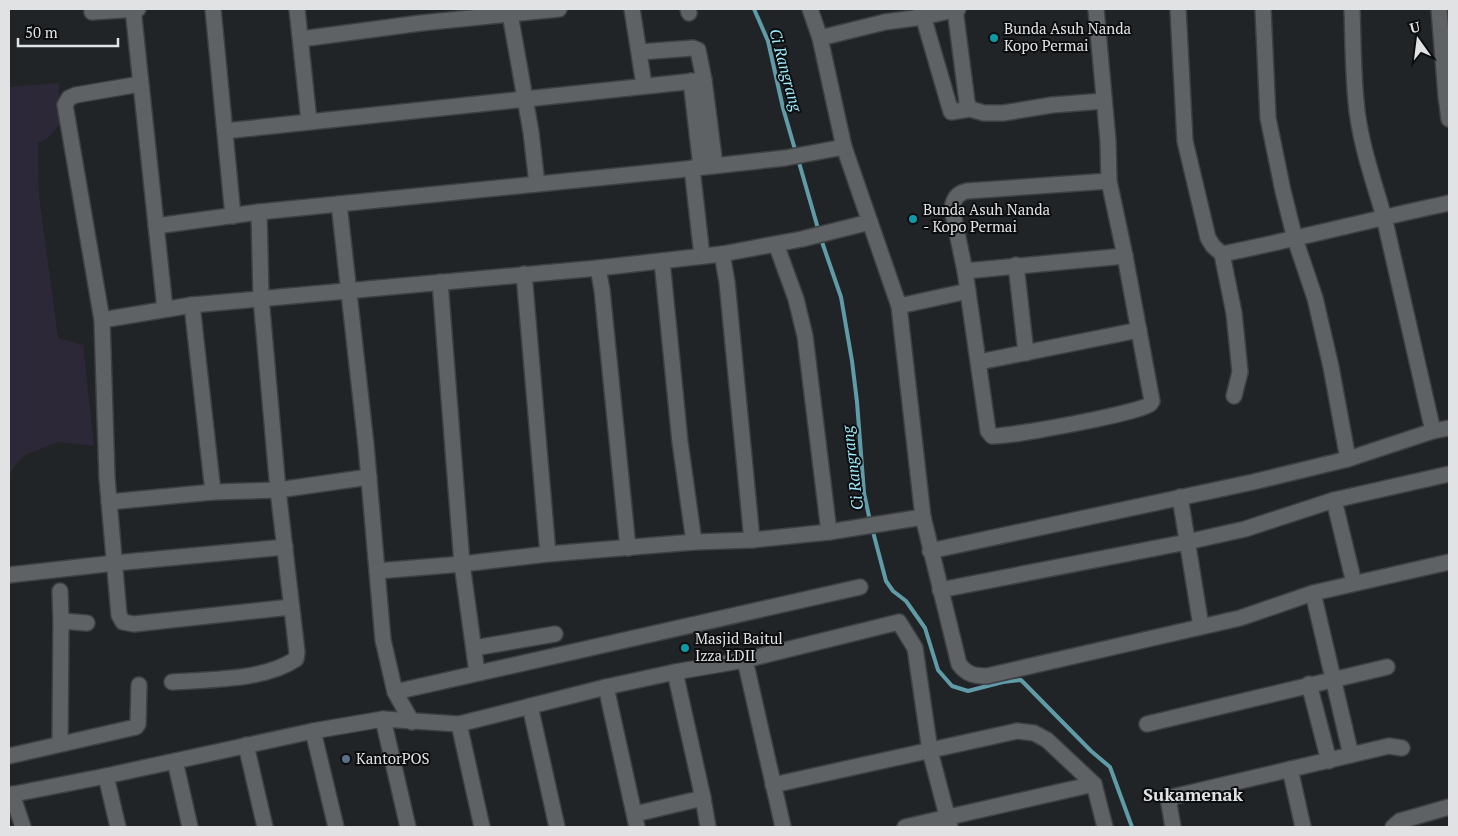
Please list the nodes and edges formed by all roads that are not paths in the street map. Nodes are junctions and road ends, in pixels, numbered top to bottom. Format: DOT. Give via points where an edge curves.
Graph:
graph roads {
  1 [pos="136,9"];
  2 [pos="213,9"];
  3 [pos="297,9"];
  4 [pos="559,9"];
  5 [pos="632,9"];
  6 [pos="810,9"];
  7 [pos="956,9"];
  8 [pos="1096,9"];
  9 [pos="1178,9"];
  10 [pos="1263,9"];
  11 [pos="1352,9"];
  12 [pos="1439,9"];
  13 [pos="92,12"];
  14 [pos="922,13"];
  15 [pos="510,14"];
  16 [pos="820,38"];
  17 [pos="301,39"];
  18 [pos="640,52"];
  19 [pos="697,81"];
  20 [pos="140,84"];
  21 [pos="644,86"];
  22 [pos="525,98"];
  23 [pos="1104,101"];
  24 [pos="970,109"];
  25 [pos="1449,119"];
  26 [pos="309,122"];
  27 [pos="225,131"];
  28 [pos="844,147"];
  29 [pos="703,167"];
  30 [pos="1108,182"];
  31 [pos="537,184"];
  32 [pos="1449,203"];
  33 [pos="339,204"];
  34 [pos="259,212"];
  35 [pos="233,216"];
  36 [pos="1384,216"];
  37 [pos="870,222"];
  38 [pos="156,226"];
  39 [pos="1295,239"];
  40 [pos="776,244"];
  41 [pos="722,254"];
  42 [pos="1222,254"];
  43 [pos="702,256"];
  44 [pos="1125,256"];
  45 [pos="662,261"];
  46 [pos="1016,265"];
  47 [pos="598,268"];
  48 [pos="965,271"];
  49 [pos="524,274"];
  50 [pos="440,282"];
  51 [pos="349,290"];
  52 [pos="968,291"];
  53 [pos="261,298"];
  54 [pos="192,306"];
  55 [pos="899,306"];
  56 [pos="165,309"];
  57 [pos="102,320"];
  58 [pos="1139,330"];
  59 [pos="1026,353"];
  60 [pos="979,362"];
  61 [pos="1234,396"];
  62 [pos="1449,428"];
  63 [pos="1433,431"];
  64 [pos="1348,459"];
  65 [pos="1449,474"];
  66 [pos="368,477"];
  67 [pos="278,490"];
  68 [pos="213,492"];
  69 [pos="1180,497"];
  70 [pos="1334,500"];
  71 [pos="109,502"];
  72 [pos="923,517"];
  73 [pos="828,532"];
  74 [pos="752,540"];
  75 [pos="694,542"];
  76 [pos="1187,542"];
  77 [pos="286,547"];
  78 [pos="628,548"];
  79 [pos="930,551"];
  80 [pos="548,554"];
  81 [pos="1449,562"];
  82 [pos="115,563"];
  83 [pos="462,564"];
  84 [pos="377,571"];
  85 [pos="9,575"];
  86 [pos="1354,583"];
  87 [pos="860,587"];
  88 [pos="940,590"];
  89 [pos="60,591"];
  90 [pos="1313,593"];
  91 [pos="291,607"];
  92 [pos="61,622"];
  93 [pos="87,623"];
  94 [pos="1201,626"];
  95 [pos="556,634"];
  96 [pos="474,648"];
  97 [pos="745,660"];
  98 [pos="1387,667"];
  99 [pos="675,672"];
  100 [pos="478,673"];
  101 [pos="1333,678"];
  102 [pos="172,682"];
  103 [pos="1309,684"];
  104 [pos="139,685"];
  105 [pos="606,687"];
  106 [pos="395,692"];
  107 [pos="530,706"];
  108 [pos="383,719"];
  109 [pos="412,722"];
  110 [pos="459,724"];
  111 [pos="1147,724"];
  112 [pos="313,731"];
  113 [pos="60,743"];
  114 [pos="246,745"];
  115 [pos="1402,748"];
  116 [pos="930,751"];
  117 [pos="1351,755"];
  118 [pos="9,756"];
  119 [pos="175,761"];
  120 [pos="1328,761"];
  121 [pos="1290,769"];
  122 [pos="106,776"];
  123 [pos="1094,784"];
  124 [pos="773,785"];
  125 [pos="10,795"];
  126 [pos="703,798"];
  127 [pos="1449,807"];
  128 [pos="636,821"];
  129 [pos="949,822"];
  130 [pos="23,827"];
  131 [pos="118,827"];
  132 [pos="190,827"];
  133 [pos="265,827"];
  134 [pos="336,827"];
  135 [pos="408,827"];
  136 [pos="482,827"];
  137 [pos="557,827"];
  138 [pos="708,827"];
  139 [pos="783,827"];
  140 [pos="905,827"];
  141 [pos="1105,827"];
  142 [pos="1173,827"];
  143 [pos="1303,827"];
  144 [pos="1392,827"];
  1 -- 13 [label="street"];
  1 -- 20 [label="street"];
  2 -- 27 [label="street"];
  3 -- 17 [label="street"];
  4 -- 15 [label="street"];
  5 -- 18 [label="street"];
  6 -- 16 [label="street"];
  7 -- 14 [label="street"];
  7 -- 24 [label="street"];
  8 -- 23 [label="street"];
  9 -- 42 [label="street" via="1184,141 1208,238"];
  10 -- 39 [label="street" via="1268,118"];
  11 -- 36 [label="street" via="1358,113"];
  12 -- 25 [label="street"];
  14 -- 16 [label="street"];
  14 -- 24 [label="street" via="951,112"];
  15 -- 17 [label="street"];
  15 -- 22 [label="street"];
  16 -- 28 [label="street"];
  17 -- 26 [label="street"];
  18 -- 19 [label="street" via="696,49 699,53"];
  18 -- 21 [label="street"];
  19 -- 21 [label="street"];
  19 -- 29 [label="street" via="704,132"];
  20 -- 38 [label="street"];
  20 -- 57 [label="street" via="76,95 68,98 65,105"];
  21 -- 22 [label="street"];
  22 -- 26 [label="street"];
  22 -- 31 [label="street"];
  23 -- 24 [label="street" via="1003,113"];
  23 -- 30 [label="street"];
  26 -- 27 [label="street"];
  27 -- 35 [label="street"];
  28 -- 29 [label="street" via="785,158"];
  28 -- 37 [label="street"];
  29 -- 31 [label="street"];
  29 -- 43 [label="street"];
  30 -- 44 [label="street"];
  30 -- 48 [label="street" via="959,194 952,209"];
  31 -- 33 [label="street"];
  32 -- 36 [label="street"];
  33 -- 34 [label="street"];
  33 -- 51 [label="street"];
  34 -- 35 [label="street"];
  34 -- 53 [label="street"];
  35 -- 38 [label="street"];
  36 -- 39 [label="street"];
  36 -- 63 [label="street"];
  37 -- 40 [label="street"];
  37 -- 55 [label="street"];
  38 -- 56 [label="street"];
  39 -- 42 [label="street"];
  39 -- 64 [label="street" via="1315,298"];
  40 -- 41 [label="street"];
  40 -- 73 [label="street" via="796,299 805,336"];
  41 -- 43 [label="street"];
  41 -- 74 [label="street"];
  42 -- 61 [label="street" via="1234,313 1239,367"];
  43 -- 45 [label="street"];
  44 -- 46 [label="street"];
  44 -- 58 [label="street"];
  45 -- 47 [label="street"];
  45 -- 75 [label="street" via="680,442"];
  46 -- 48 [label="street"];
  46 -- 59 [label="street"];
  47 -- 49 [label="street"];
  47 -- 78 [label="street"];
  48 -- 52 [label="street"];
  49 -- 50 [label="street"];
  49 -- 80 [label="street"];
  50 -- 51 [label="street"];
  50 -- 83 [label="street"];
  51 -- 53 [label="street"];
  51 -- 66 [label="street"];
  52 -- 55 [label="street"];
  52 -- 60 [label="street"];
  53 -- 54 [label="street"];
  53 -- 67 [label="street"];
  54 -- 56 [label="street"];
  54 -- 68 [label="street"];
  55 -- 72 [label="street"];
  56 -- 57 [label="street"];
  57 -- 71 [label="street"];
  58 -- 59 [label="street"];
  58 -- 60 [label="street" via="1152,399 1150,404 1071,425 991,436"];
  59 -- 60 [label="street"];
  62 -- 63 [label="street"];
  63 -- 64 [label="street"];
  64 -- 69 [label="street"];
  65 -- 70 [label="street"];
  66 -- 67 [label="street"];
  66 -- 84 [label="street"];
  67 -- 68 [label="street"];
  67 -- 77 [label="street"];
  68 -- 71 [label="street"];
  69 -- 76 [label="street"];
  69 -- 79 [label="street"];
  70 -- 76 [label="street" via="1245,529"];
  70 -- 86 [label="street"];
  71 -- 82 [label="street"];
  72 -- 73 [label="street"];
  72 -- 79 [label="street"];
  73 -- 74 [label="street"];
  74 -- 75 [label="street"];
  75 -- 78 [label="street"];
  76 -- 88 [label="street"];
  76 -- 94 [label="street"];
  77 -- 82 [label="street"];
  77 -- 91 [label="street"];
  78 -- 80 [label="street"];
  79 -- 88 [label="street"];
  80 -- 83 [label="street"];
  81 -- 86 [label="street"];
  82 -- 85 [label="street"];
  82 -- 91 [label="street" via="119,615 123,622 134,624"];
  83 -- 84 [label="street"];
  83 -- 96 [label="street"];
  84 -- 106 [label="street" via="383,640"];
  86 -- 90 [label="street"];
  87 -- 100 [label="street"];
  88 -- 94 [label="street" via="959,664 972,675 987,676"];
  89 -- 92 [label="street"];
  90 -- 94 [label="street" via="1240,618"];
  90 -- 101 [label="street"];
  91 -- 102 [label="street" via="296,659 242,678"];
  92 -- 93 [label="street"];
  92 -- 113 [label="street"];
  95 -- 96 [label="street"];
  96 -- 100 [label="street"];
  97 -- 99 [label="street"];
  97 -- 116 [label="street" via="899,622 916,648"];
  97 -- 124 [label="street"];
  98 -- 101 [label="street"];
  99 -- 105 [label="street"];
  99 -- 126 [label="street"];
  100 -- 106 [label="street"];
  101 -- 103 [label="street"];
  101 -- 117 [label="street"];
  103 -- 111 [label="street"];
  103 -- 120 [label="street"];
  104 -- 113 [label="street" via="137,727"];
  105 -- 107 [label="street"];
  105 -- 128 [label="street"];
  106 -- 109 [label="street"];
  107 -- 110 [label="street"];
  107 -- 137 [label="street"];
  108 -- 109 [label="street"];
  108 -- 112 [label="street"];
  108 -- 135 [label="street"];
  109 -- 110 [label="street"];
  110 -- 136 [label="street"];
  112 -- 114 [label="street"];
  112 -- 134 [label="street"];
  113 -- 118 [label="street"];
  114 -- 119 [label="street"];
  114 -- 133 [label="street"];
  115 -- 117 [label="street" via="1389,746"];
  116 -- 123 [label="street" via="1028,731 1047,740"];
  116 -- 124 [label="street"];
  116 -- 129 [label="street"];
  117 -- 120 [label="street"];
  119 -- 122 [label="street"];
  119 -- 132 [label="street"];
  120 -- 121 [label="street"];
  121 -- 142 [label="street" via="1172,797 1169,804"];
  121 -- 143 [label="street"];
  122 -- 125 [label="street"];
  122 -- 131 [label="street"];
  123 -- 129 [label="street"];
  123 -- 141 [label="street"];
  124 -- 139 [label="street"];
  125 -- 130 [label="street"];
  126 -- 128 [label="street"];
  126 -- 138 [label="street"];
  127 -- 144 [label="street" via="1400,821"];
  129 -- 140 [label="street"];
}
